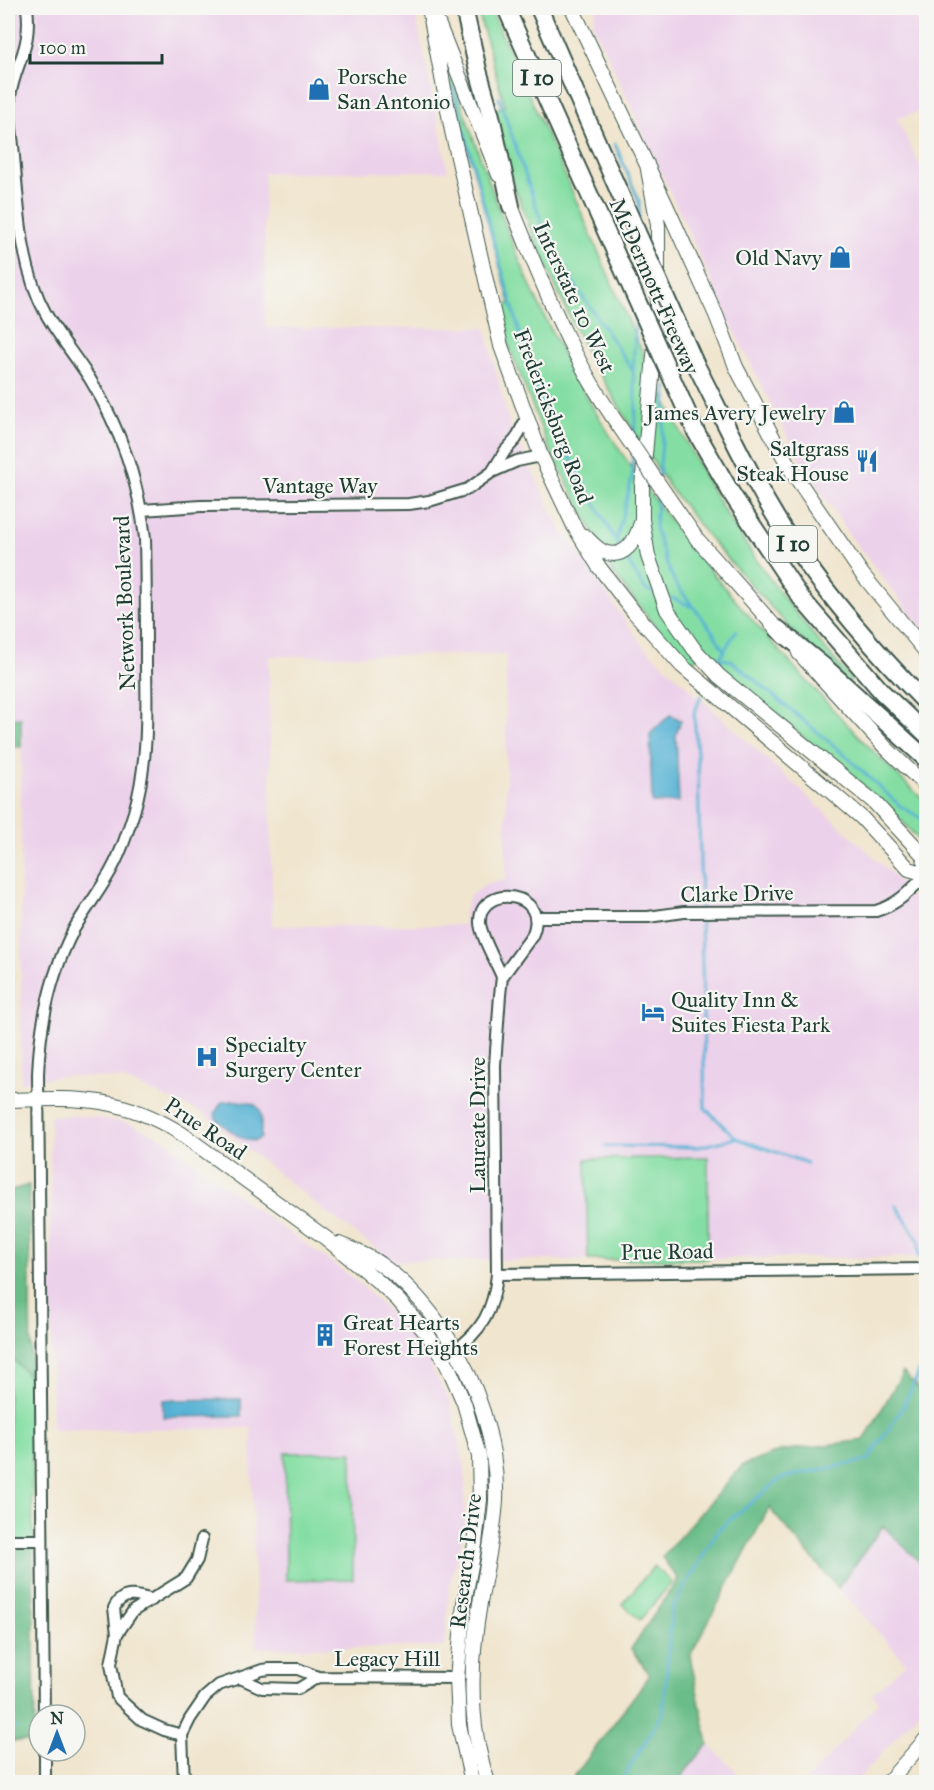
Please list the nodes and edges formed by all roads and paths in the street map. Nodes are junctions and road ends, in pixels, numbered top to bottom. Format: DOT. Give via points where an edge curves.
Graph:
graph roads {
  1 [pos="27,8"];
  2 [pos="430,8"];
  3 [pos="464,8"];
  4 [pos="506,8"];
  5 [pos="539,8"];
  6 [pos="572,8"];
  7 [pos="580,8"];
  8 [pos="579,22"];
  9 [pos="647,164"];
  10 [pos="511,206"];
  11 [pos="526,417"];
  12 [pos="542,456"];
  13 [pos="492,472"];
  14 [pos="142,510"];
  15 [pos="642,519"];
  16 [pos="574,526"];
  17 [pos="778,629"];
  18 [pos="927,652"];
  19 [pos="927,703"];
  20 [pos="927,734"];
  21 [pos="927,759"];
  22 [pos="927,786"];
  23 [pos="927,873"];
  24 [pos="536,917"];
  25 [pos="502,977"];
  26 [pos="38,1099"];
  27 [pos="8,1100"];
  28 [pos="327,1239"];
  29 [pos="927,1269"];
  30 [pos="497,1274"];
  31 [pos="456,1349"];
  32 [pos="443,1358"];
  33 [pos="479,1456"];
  34 [pos="494,1518"];
  35 [pos="202,1539"];
  36 [pos="8,1540"];
  37 [pos="42,1540"];
  38 [pos="466,1592"];
  39 [pos="152,1600"];
  40 [pos="481,1601"];
  41 [pos="117,1634"];
  42 [pos="270,1670"];
  43 [pos="318,1677"];
  44 [pos="240,1678"];
  45 [pos="457,1678"];
  46 [pos="270,1689"];
  47 [pos="44,1703"];
  48 [pos="182,1735"];
  49 [pos="927,1739"];
  50 [pos="483,1761"];
  51 [pos="45,1763"];
  52 [pos="45,1782"];
  53 [pos="184,1782"];
  54 [pos="472,1782"];
  55 [pos="488,1782"];
  56 [pos="888,1782"];
  1 -- 14 [label="street, Network Boulevard" via="26,44 14,76 10,106 21,224 30,274 40,304 113,419"];
  2 -- 10 [label="main road, Interstate 10 West"];
  2 -- 11 [label="main road, Fredericksburg Road" via="452,131 501,346"];
  3 -- 10 [label="highway"];
  4 -- 20 [label="highway, McDermott Freeway / I 10, bridge" via="696,432 733,496 801,598 882,692"];
  5 -- 19 [label="highway, McDermott Freeway / I 10, bridge" via="694,362 762,495 796,550 844,613"];
  6 -- 8 [label="main road"];
  7 -- 8 [label="street"];
  8 -- 9 [label="main road"];
  9 -- 15 [label="main road" via="658,225 658,302"];
  9 -- 18 [label="main road" via="736,367 787,464 862,574"];
  10 -- 17 [label="main road, Interstate 10 West, bridge" via="565,336 602,402 697,539"];
  11 -- 12 [label="main road, Fredericksburg Road"];
  11 -- 13 [label="street, Vantage Way" via="516,439"];
  12 -- 13 [label="street, Vantage Way"];
  12 -- 16 [label="main road, Fredericksburg Road"];
  13 -- 14 [label="street, Vantage Way" via="468,489 409,504"];
  14 -- 26 [label="street, Network Boulevard" via="147,726 142,777 125,840 108,877 75,928 51,984 39,1044"];
  15 -- 16 [label="main road" via="633,543 619,553 602,551"];
  15 -- 23 [label="main road" via="648,556 668,610 694,649 719,676 874,802 924,856"];
  16 -- 23 [label="main road, Fredericksburg Road" via="598,567 682,666 862,818 909,869"];
  17 -- 21 [label="highway"];
  17 -- 22 [label="main road, Interstate 10 West" via="885,747"];
  23 -- 24 [label="street, Clarke Drive" via="898,901 876,911"];
  24 -- 25 [label="street" via="532,936"];
  24 -- 25 [label="street, Laureate Drive" via="528,903 508,896 498,897 482,912 483,935"];
  25 -- 30 [label="street, Laureate Drive" via="495,1065"];
  26 -- 27 [label="main road, Prue Road"];
  26 -- 28 [label="main road, Prue Road" via="108,1102 147,1114 182,1134"];
  26 -- 37 [label="street, Network Boulevard"];
  28 -- 31 [label="main road, Prue Road" via="381,1264 431,1313"];
  28 -- 32 [label="main road, Prue Road" via="398,1300"];
  29 -- 30 [label="street, Prue Road"];
  30 -- 31 [label="street" via="488,1315"];
  31 -- 32 [label="street"];
  31 -- 34 [label="main road, Research Drive" via="490,1437 495,1463"];
  32 -- 33 [label="main road, Research Drive" via="464,1404"];
  33 -- 34 [label="main road" via="489,1478 489,1507"];
  33 -- 38 [label="main road, Research Drive" via="480,1500"];
  34 -- 38 [label="main road" via="489,1525 476,1586"];
  34 -- 40 [label="main road, Research Drive"];
  35 -- 39 [label="street" via="197,1560 186,1578"];
  36 -- 37 [label="street"];
  37 -- 47 [label="street, Network Boulevard"];
  38 -- 45 [label="main road, Research Drive"];
  39 -- 41 [label="street" via="133,1611"];
  39 -- 41 [label="street" via="129,1595 121,1598 114,1608"];
  40 -- 45 [label="main road" via="473,1611 466,1665"];
  40 -- 50 [label="main road, Research Drive" via="473,1678 475,1723"];
  41 -- 48 [label="street" via="111,1664 117,1697 141,1720"];
  42 -- 43 [label="street, Legacy Hill" via="298,1669"];
  42 -- 44 [label="street, Legacy Hill"];
  42 -- 46 [label="street"];
  43 -- 45 [label="street, Legacy Hill"];
  43 -- 46 [label="street, Legacy Hill" via="298,1689"];
  44 -- 46 [label="street, Legacy Hill"];
  44 -- 48 [label="street, Legacy Hill" via="219,1685 205,1697"];
  45 -- 50 [label="main road" via="464,1682"];
  45 -- 54 [label="main road, Research Drive" via="459,1725"];
  48 -- 53 [label="street"];
  49 -- 56 [label="main road"];
  50 -- 55 [label="main road, Research Drive"];
  51 -- 52 [label="street"];
}
